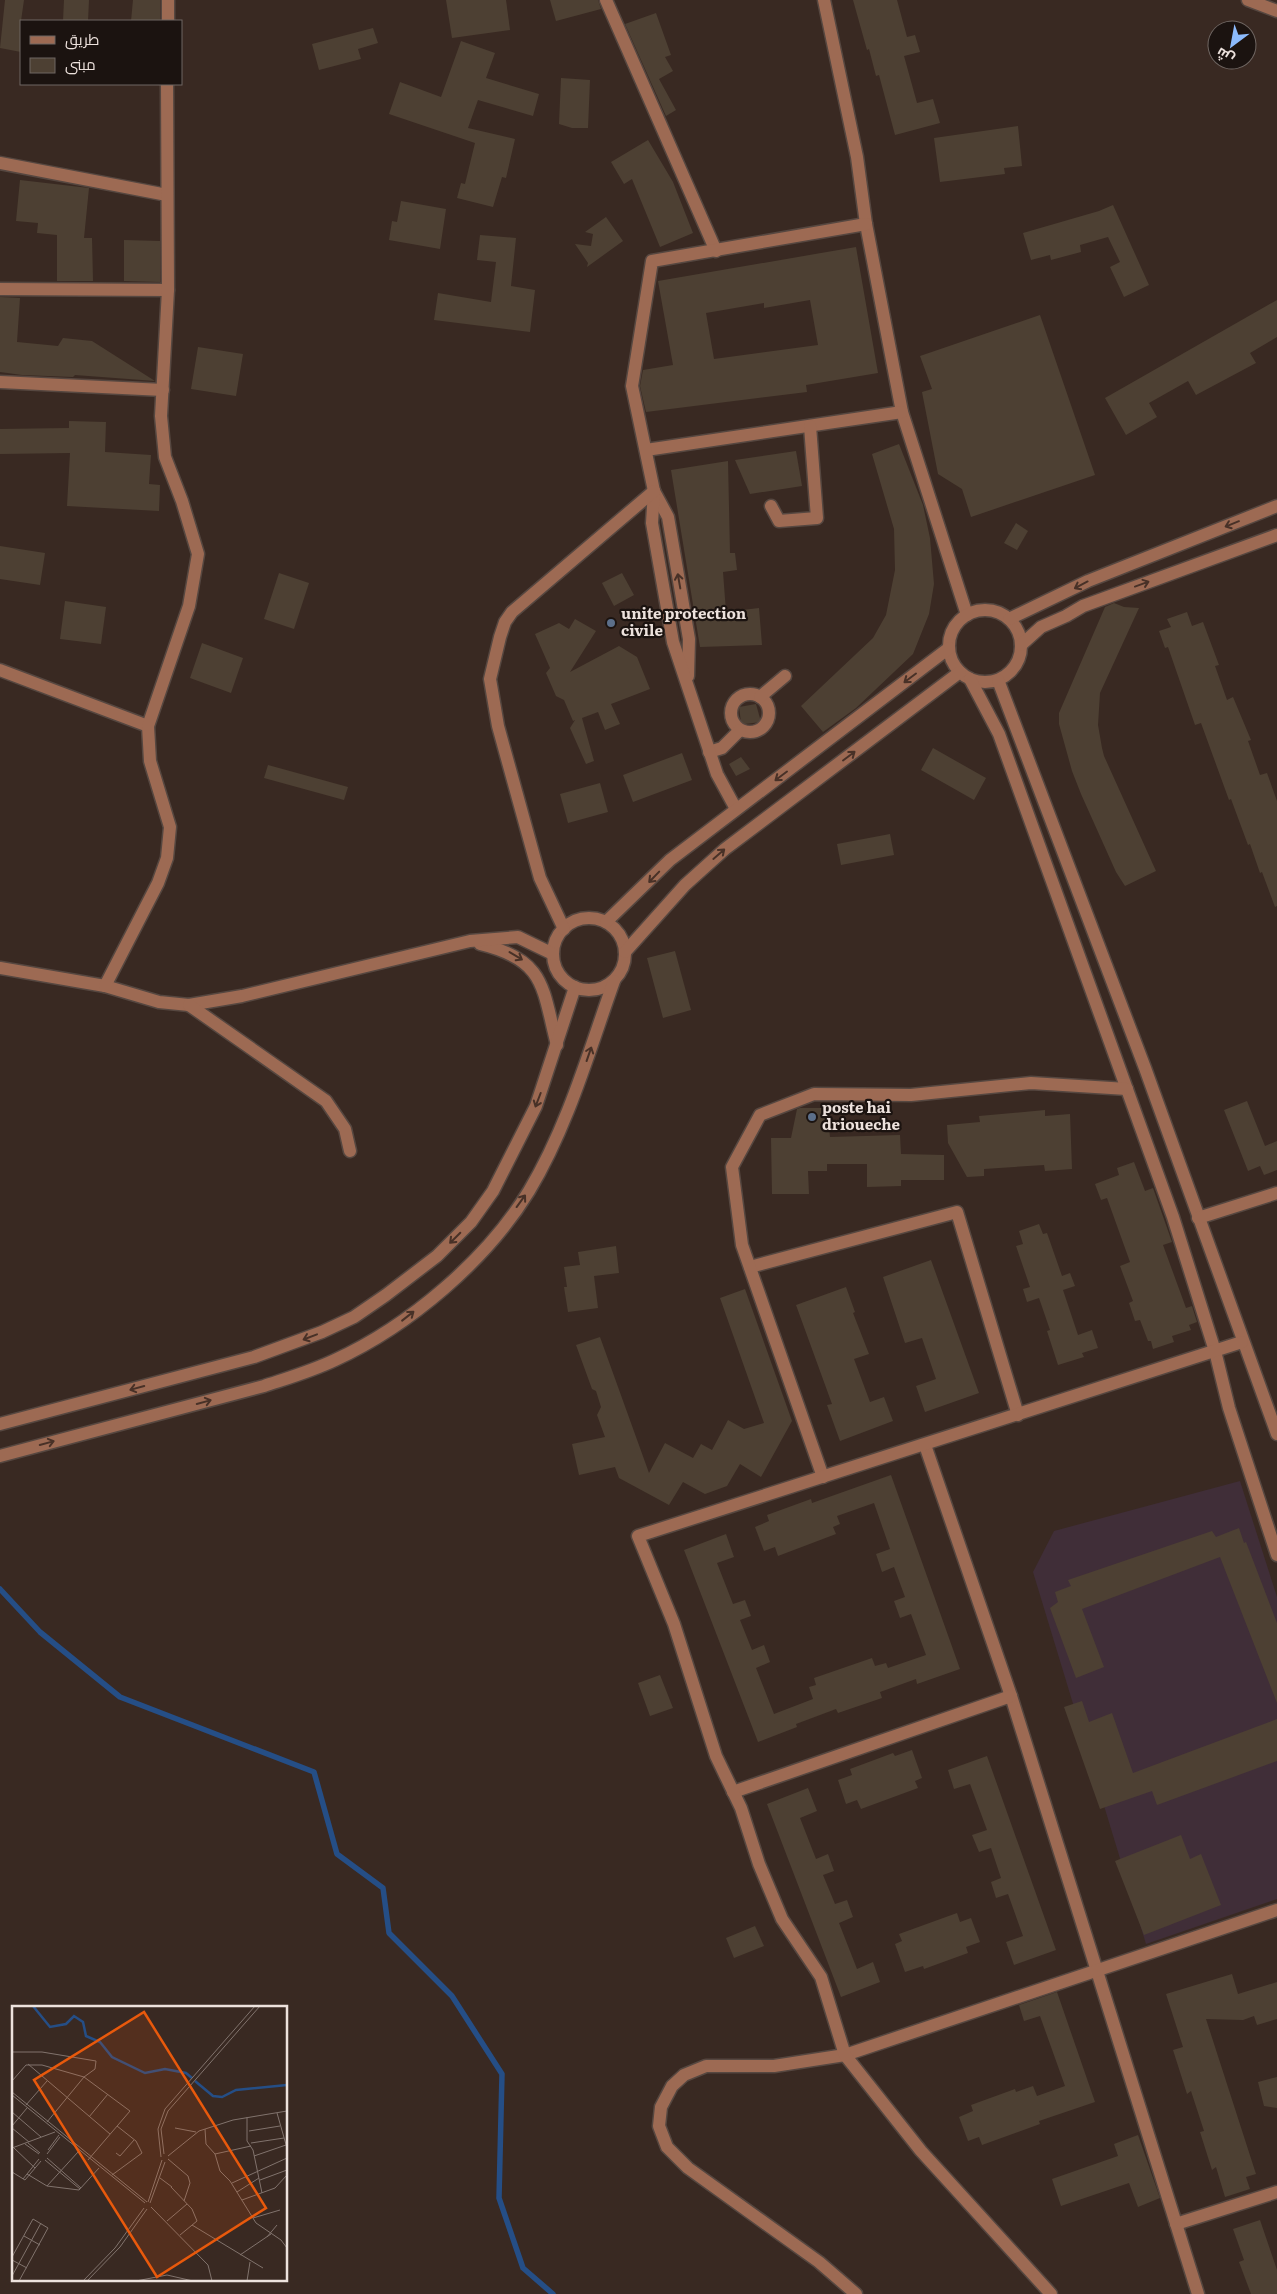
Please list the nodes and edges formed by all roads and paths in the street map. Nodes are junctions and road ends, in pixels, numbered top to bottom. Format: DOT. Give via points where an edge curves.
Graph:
graph roads {
  1 [pos="168,0"];
  2 [pos="606,0"];
  3 [pos="824,0"];
  4 [pos="1248,0"];
  5 [pos="1277,11"];
  6 [pos="168,20"];
  7 [pos="167,85"];
  8 [pos="0,163"];
  9 [pos="168,195"];
  10 [pos="866,224"];
  11 [pos="716,251"];
  12 [pos="0,289"];
  13 [pos="168,290"];
  14 [pos="0,382"];
  15 [pos="163,390"];
  16 [pos="902,412"];
  17 [pos="810,426"];
  18 [pos="646,450"];
  19 [pos="654,491"];
  20 [pos="771,506"];
  21 [pos="1277,506"];
  22 [pos="1277,536"];
  23 [pos="967,615"];
  24 [pos="1009,619"];
  25 [pos="1021,645"];
  26 [pos="949,648"];
  27 [pos="0,670"];
  28 [pos="785,676"];
  29 [pos="965,676"];
  30 [pos="998,680"];
  31 [pos="760,697"];
  32 [pos="148,726"];
  33 [pos="740,730"];
  34 [pos="709,752"];
  35 [pos="736,809"];
  36 [pos="606,922"];
  37 [pos="564,928"];
  38 [pos="470,941"];
  39 [pos="625,952"];
  40 [pos="553,954"];
  41 [pos="0,968"];
  42 [pos="614,981"];
  43 [pos="105,986"];
  44 [pos="575,987"];
  45 [pos="189,1004"];
  46 [pos="557,1047"];
  47 [pos="1127,1089"];
  48 [pos="350,1151"];
  49 [pos="1277,1193"];
  50 [pos="1198,1218"];
  51 [pos="750,1267"];
  52 [pos="1242,1342"];
  53 [pos="1215,1351"];
  54 [pos="1018,1415"];
  55 [pos="0,1424"];
  56 [pos="1277,1434"];
  57 [pos="924,1446"];
  58 [pos="0,1456"];
  59 [pos="824,1477"];
  60 [pos="1277,1554"];
  61 [pos="1012,1696"];
  62 [pos="733,1792"];
  63 [pos="1277,1910"];
  64 [pos="1098,1969"];
  65 [pos="845,2055"];
  66 [pos="1277,2192"];
  67 [pos="1176,2224"];
  68 [pos="856,2294"];
  69 [pos="1051,2294"];
  70 [pos="1198,2294"];
  1 -- 6 [label="street"];
  2 -- 11 [label="street"];
  3 -- 10 [label="street" via="857,157"];
  4 -- 5 [label="street"];
  7 -- 9 [label="street"];
  8 -- 9 [label="street"];
  9 -- 13 [label="street"];
  10 -- 11 [label="street"];
  10 -- 16 [label="street"];
  11 -- 18 [label="street" via="652,261 632,386"];
  12 -- 13 [label="street"];
  13 -- 15 [label="street"];
  14 -- 15 [label="street"];
  15 -- 32 [label="street" via="165,457 198,554 189,606"];
  16 -- 17 [label="street"];
  16 -- 23 [label="street"];
  17 -- 18 [label="street"];
  17 -- 20 [label="street" via="817,518 779,521"];
  18 -- 19 [label="street"];
  19 -- 34 [label="street" via="652,523 673,642"];
  19 -- 37 [label="street" via="512,612 505,622 490,679 498,726 540,878"];
  21 -- 24 [label="street, one-way" via="1088,581"];
  25 -- 22 [label="street, one-way" via="1041,627 1083,606"];
  23 -- 24 [label="street" via="991,610"];
  23 -- 26 [label="street" via="951,632"];
  24 -- 25 [label="street" via="1020,635"];
  25 -- 30 [label="street" via="1017,664"];
  26 -- 29 [label="street" via="951,659"];
  26 -- 35 [label="street, one-way"];
  27 -- 32 [label="street"];
  28 -- 31 [label="street"];
  29 -- 30 [label="street" via="984,682"];
  39 -- 29 [label="street, one-way" via="684,885 725,849"];
  29 -- 47 [label="street" via="1000,734"];
  30 -- 50 [label="street" via="1145,1068"];
  31 -- 33 [label="street" via="768,707 768,720 759,730"];
  31 -- 33 [label="street" via="748,694 736,699 731,709 732,721"];
  32 -- 43 [label="street" via="150,761 170,827 167,858 158,883"];
  33 -- 34 [label="street" via="722,748"];
  34 -- 35 [label="street"];
  35 -- 36 [label="street, one-way" via="670,860"];
  36 -- 37 [label="street" via="580,919"];
  36 -- 39 [label="street" via="621,936"];
  37 -- 40 [label="street" via="555,942"];
  38 -- 40 [label="street" via="518,937"];
  38 -- 45 [label="street" via="242,996"];
  38 -- 46 [label="street, one-way" via="502,949 531,967 544,995"];
  39 -- 42 [label="street" via="622,971"];
  40 -- 44 [label="street" via="560,976"];
  41 -- 43 [label="street"];
  42 -- 44 [label="street" via="592,990"];
  58 -- 42 [label="street, one-way" via="264,1386 335,1361 368,1344 459,1276 484,1250 529,1191 554,1142"];
  43 -- 45 [label="street" via="159,1002"];
  44 -- 46 [label="street"];
  45 -- 48 [label="street" via="326,1100 346,1129"];
  46 -- 55 [label="street, one-way" via="536,1106 510,1161 471,1222 437,1256 354,1317 254,1357"];
  47 -- 51 [label="street" via="1031,1083 911,1095 814,1094 760,1115 732,1168 742,1245"];
  47 -- 53 [label="street" via="1173,1217"];
  49 -- 50 [label="street"];
  50 -- 52 [label="street"];
  51 -- 54 [label="street" via="957,1212"];
  51 -- 59 [label="street"];
  52 -- 53 [label="street"];
  52 -- 56 [label="street"];
  53 -- 54 [label="street"];
  53 -- 60 [label="street" via="1229,1408"];
  54 -- 57 [label="street"];
  57 -- 59 [label="street"];
  57 -- 61 [label="street"];
  59 -- 62 [label="street" via="638,1536 674,1624 716,1756"];
  61 -- 62 [label="street"];
  61 -- 64 [label="street"];
  62 -- 65 [label="street" via="782,1919 821,1977"];
  63 -- 64 [label="street"];
  64 -- 65 [label="street"];
  64 -- 67 [label="street"];
  65 -- 68 [label="street" via="774,2066 706,2066 684,2075 672,2086 661,2106 659,2126 667,2147 688,2168 819,2262"];
  65 -- 69 [label="street" via="921,2150"];
  66 -- 67 [label="street"];
  67 -- 70 [label="street"];
}
